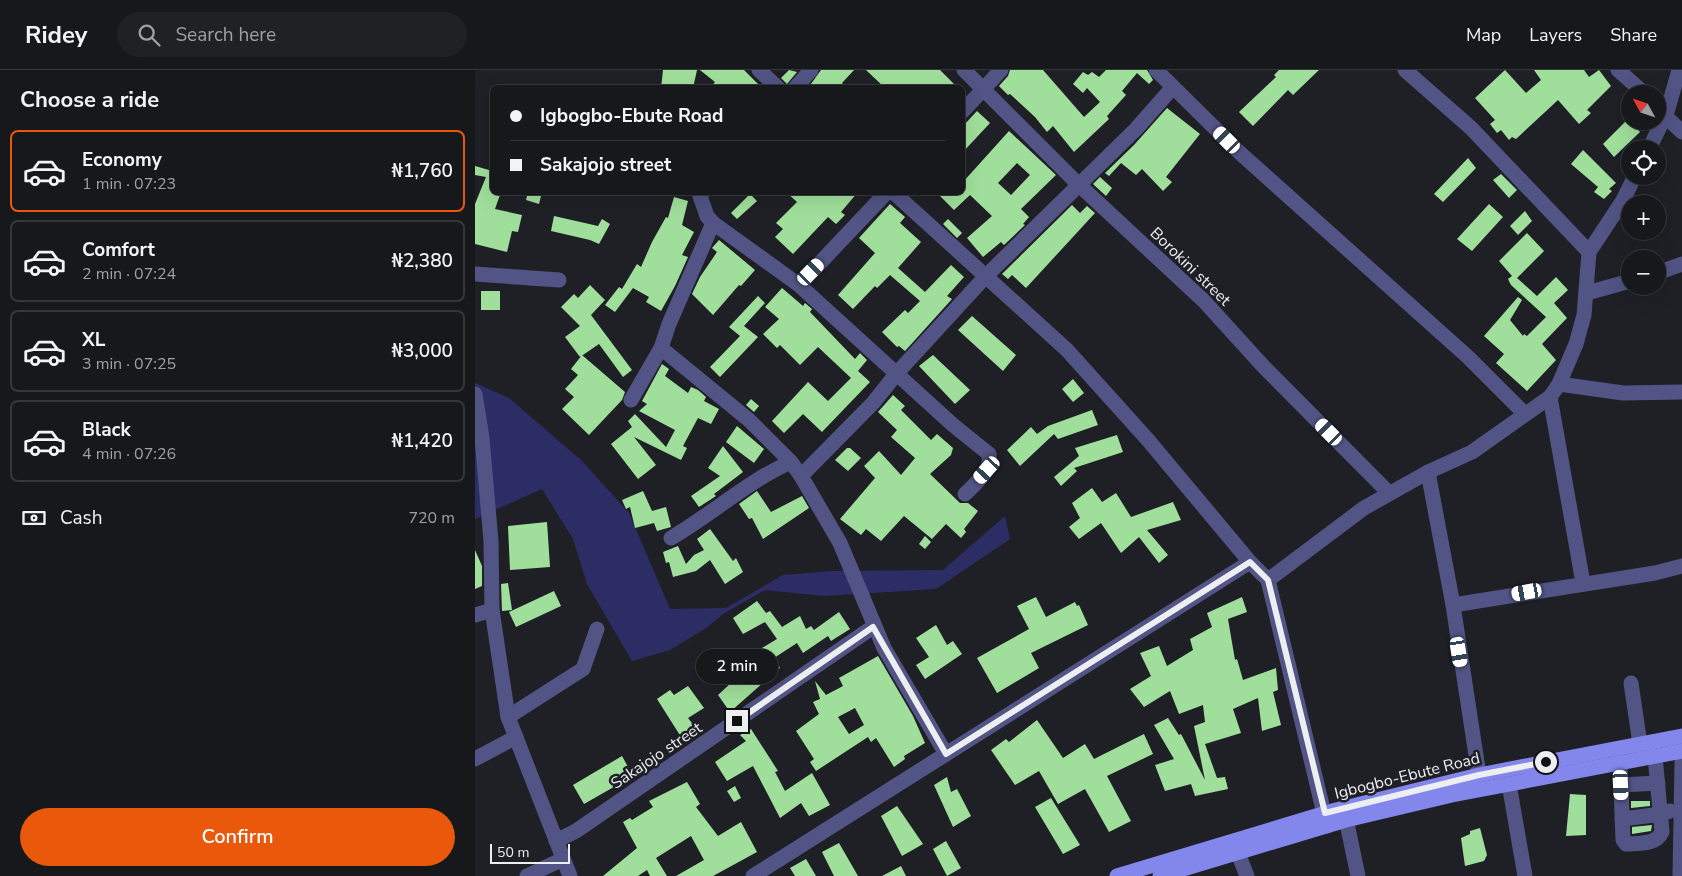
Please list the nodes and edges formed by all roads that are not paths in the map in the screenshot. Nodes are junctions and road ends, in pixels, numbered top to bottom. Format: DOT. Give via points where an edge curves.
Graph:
graph roads {
  1 [pos="759,70"];
  2 [pos="811,70"];
  3 [pos="964,70"];
  4 [pos="1001,70"];
  5 [pos="1156,70"];
  6 [pos="1405,70"];
  7 [pos="1618,70"];
  8 [pos="1679,70"];
  9 [pos="776,85"];
  10 [pos="798,85"];
  11 [pos="1635,85"];
  12 [pos="1173,87"];
  13 [pos="983,89"];
  14 [pos="1666,103"];
  15 [pos="965,109"];
  16 [pos="1666,114"];
  17 [pos="1682,132"];
  18 [pos="1078,184"];
  19 [pos="1630,185"];
  20 [pos="700,195"];
  21 [pos="884,195"];
  22 [pos="896,195"];
  23 [pos="713,222"];
  24 [pos="1589,252"];
  25 [pos="1682,264"];
  26 [pos="1666,269"];
  27 [pos="475,274"];
  28 [pos="986,276"];
  29 [pos="559,280"];
  30 [pos="799,284"];
  31 [pos="1621,284"];
  32 [pos="1587,293"];
  33 [pos="661,348"];
  34 [pos="897,373"];
  35 [pos="1555,390"];
  36 [pos="1682,392"];
  37 [pos="475,394"];
  38 [pos="631,400"];
  39 [pos="1525,414"];
  40 [pos="791,462"];
  41 [pos="1428,472"];
  42 [pos="801,476"];
  43 [pos="1389,493"];
  44 [pos="965,494"];
  45 [pos="671,538"];
  46 [pos="1250,562"];
  47 [pos="1682,566"];
  48 [pos="1268,580"];
  49 [pos="1583,583"];
  50 [pos="1453,605"];
  51 [pos="492,610"];
  52 [pos="475,615"];
  53 [pos="873,627"];
  54 [pos="597,629"];
  55 [pos="1631,683"];
  56 [pos="508,717"];
  57 [pos="1682,736"];
  58 [pos="516,737"];
  59 [pos="1640,744"];
  60 [pos="1682,750"];
  61 [pos="946,754"];
  62 [pos="1655,756"];
  63 [pos="475,759"];
  64 [pos="1682,762"];
  65 [pos="1619,763"];
  66 [pos="1479,775"];
  67 [pos="1658,783"];
  68 [pos="1509,784"];
  69 [pos="1621,785"];
  70 [pos="1681,807"];
  71 [pos="1345,814"];
  72 [pos="1662,814"];
  73 [pos="1326,819"];
  74 [pos="1622,819"];
  75 [pos="556,841"];
  76 [pos="1238,853"];
  77 [pos="563,859"];
  78 [pos="527,876"];
  79 [pos="570,876"];
  80 [pos="753,876"];
  81 [pos="1117,876"];
  82 [pos="1160,876"];
  83 [pos="1247,876"];
  84 [pos="1358,876"];
  85 [pos="1525,876"];
  86 [pos="1680,876"];
  1 -- 9 [label="street"];
  2 -- 10 [label="street"];
  3 -- 13 [label="street, Borokini street"];
  4 -- 13 [label="street"];
  5 -- 12 [label="street"];
  6 -- 24 [label="street" via="1471,128"];
  7 -- 11 [label="street"];
  8 -- 14 [label="street"];
  12 -- 18 [label="street" via="1136,129"];
  12 -- 39 [label="street" via="1240,153 1467,357"];
  13 -- 15 [label="street"];
  13 -- 18 [label="street, Borokini street"];
  16 -- 17 [label="street"];
  18 -- 28 [label="street"];
  18 -- 43 [label="street, Borokini street" via="1197,295"];
  19 -- 24 [label="street"];
  20 -- 23 [label="street" via="707,216"];
  21 -- 30 [label="street"];
  22 -- 28 [label="street"];
  23 -- 30 [label="street"];
  23 -- 33 [label="street"];
  24 -- 32 [label="street"];
  25 -- 26 [label="street"];
  27 -- 29 [label="street"];
  28 -- 34 [label="street"];
  28 -- 46 [label="street" via="1067,350 1143,433"];
  30 -- 34 [label="street"];
  31 -- 32 [label="street"];
  32 -- 35 [label="street" via="1576,344"];
  33 -- 38 [label="street"];
  33 -- 40 [label="street" via="749,420"];
  34 -- 42 [label="street"];
  34 -- 44 [label="street" via="989,454 991,461 987,470"];
  35 -- 36 [label="street"];
  35 -- 39 [label="street"];
  35 -- 49 [label="street"];
  37 -- 51 [label="street" via="488,504"];
  39 -- 41 [label="street" via="1472,452"];
  40 -- 42 [label="street"];
  40 -- 45 [label="street" via="769,472"];
  41 -- 43 [label="street"];
  41 -- 50 [label="street"];
  42 -- 53 [label="street" via="840,543"];
  43 -- 48 [label="street"];
  46 -- 48 [label="street"];
  46 -- 61 [label="street"];
  47 -- 49 [label="street"];
  48 -- 73 [label="street"];
  49 -- 50 [label="street"];
  50 -- 66 [label="street"];
  51 -- 52 [label="street"];
  51 -- 56 [label="street"];
  53 -- 61 [label="street"];
  53 -- 75 [label="street, Sakajojo street" via="576,831"];
  54 -- 56 [label="street" via="583,669"];
  55 -- 59 [label="street"];
  56 -- 58 [label="street"];
  57 -- 59 [label="main road, Igbogbo-Ebute Road"];
  58 -- 63 [label="street"];
  58 -- 75 [label="street"];
  59 -- 66 [label="main road, Igbogbo-Ebute Road"];
  60 -- 62 [label="main road, Igbogbo-Ebute Road"];
  61 -- 80 [label="street"];
  62 -- 65 [label="main road, Igbogbo-Ebute Road"];
  62 -- 67 [label="street"];
  64 -- 70 [label="street"];
  65 -- 68 [label="main road, Igbogbo-Ebute Road"];
  65 -- 69 [label="street"];
  66 -- 71 [label="main road, Igbogbo-Ebute Road"];
  67 -- 69 [label="street"];
  67 -- 72 [label="street"];
  68 -- 71 [label="main road, Igbogbo-Ebute Road"];
  68 -- 85 [label="street"];
  69 -- 74 [label="street"];
  70 -- 72 [label="street"];
  70 -- 86 [label="street"];
  71 -- 73 [label="main road, Igbogbo-Ebute Road"];
  71 -- 84 [label="street"];
  72 -- 74 [label="street"];
  72 -- 74 [label="street" via="1662,832 1654,841 1626,844"];
  73 -- 76 [label="main road, Igbogbo-Ebute Road"];
  73 -- 81 [label="main road, Igbogbo-Ebute Road"];
  75 -- 77 [label="street"];
  76 -- 82 [label="main road, Igbogbo-Ebute Road"];
  76 -- 83 [label="street"];
  77 -- 78 [label="street"];
  77 -- 79 [label="street"];
}
